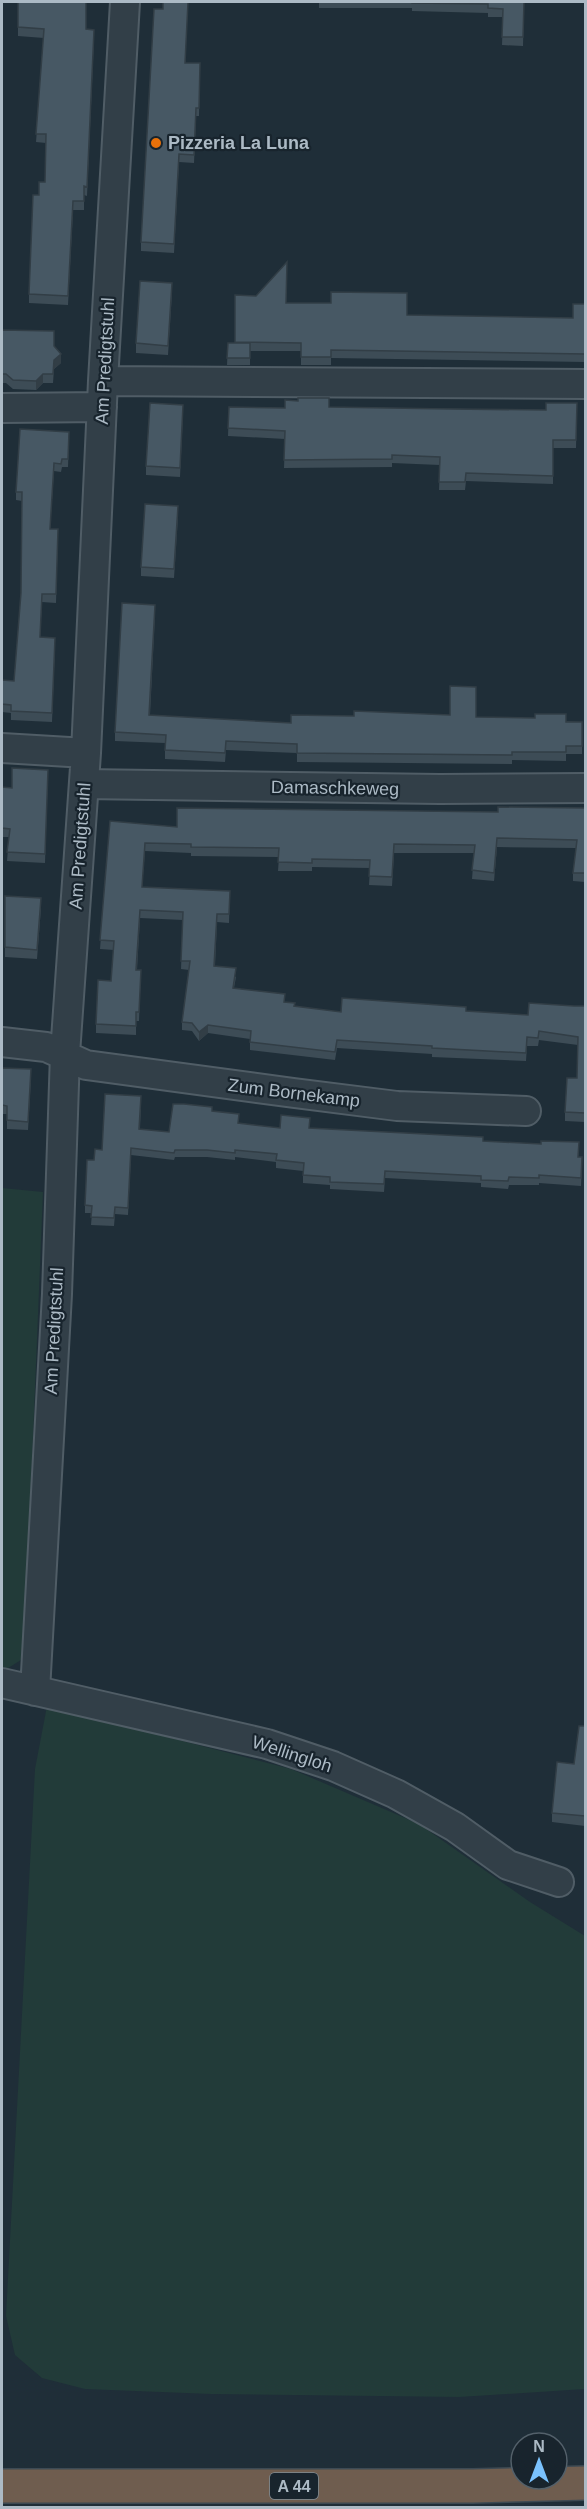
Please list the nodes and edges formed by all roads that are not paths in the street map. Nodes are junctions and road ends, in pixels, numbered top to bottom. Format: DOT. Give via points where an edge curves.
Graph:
graph roads {
  1 [pos="125,2"];
  2 [pos="585,384"];
  3 [pos="103,394"];
  4 [pos="2,408"];
  5 [pos="2,748"];
  6 [pos="86,753"];
  7 [pos="84,784"];
  8 [pos="585,788"];
  9 [pos="2,1042"];
  10 [pos="65,1054"];
  11 [pos="526,1111"];
  12 [pos="2,1683"];
  13 [pos="35,1691"];
  14 [pos="559,1882"];
  15 [pos="585,2483"];
  16 [pos="2,2486"];
  1 -- 3 [label="street, Am Predigtstuhl"];
  2 -- 3 [label="street"];
  3 -- 4 [label="street"];
  3 -- 6 [label="street, Am Predigtstuhl"];
  5 -- 6 [label="street"];
  6 -- 7 [label="street, Am Predigtstuhl"];
  7 -- 8 [label="street, Damaschkeweg"];
  7 -- 10 [label="street, Am Predigtstuhl"];
  9 -- 10 [label="street, Zum Bornekamp" via="46,1047"];
  10 -- 11 [label="street, Zum Bornekamp" via="86,1065 386,1105"];
  10 -- 13 [label="street, Am Predigtstuhl" via="57,1294"];
  12 -- 13 [label="street, Wellingloh"];
  13 -- 14 [label="street, Wellingloh" via="267,1744 333,1766 396,1794 455,1827 508,1865"];
  15 -- 16 [label="highway, A 44"];
}
